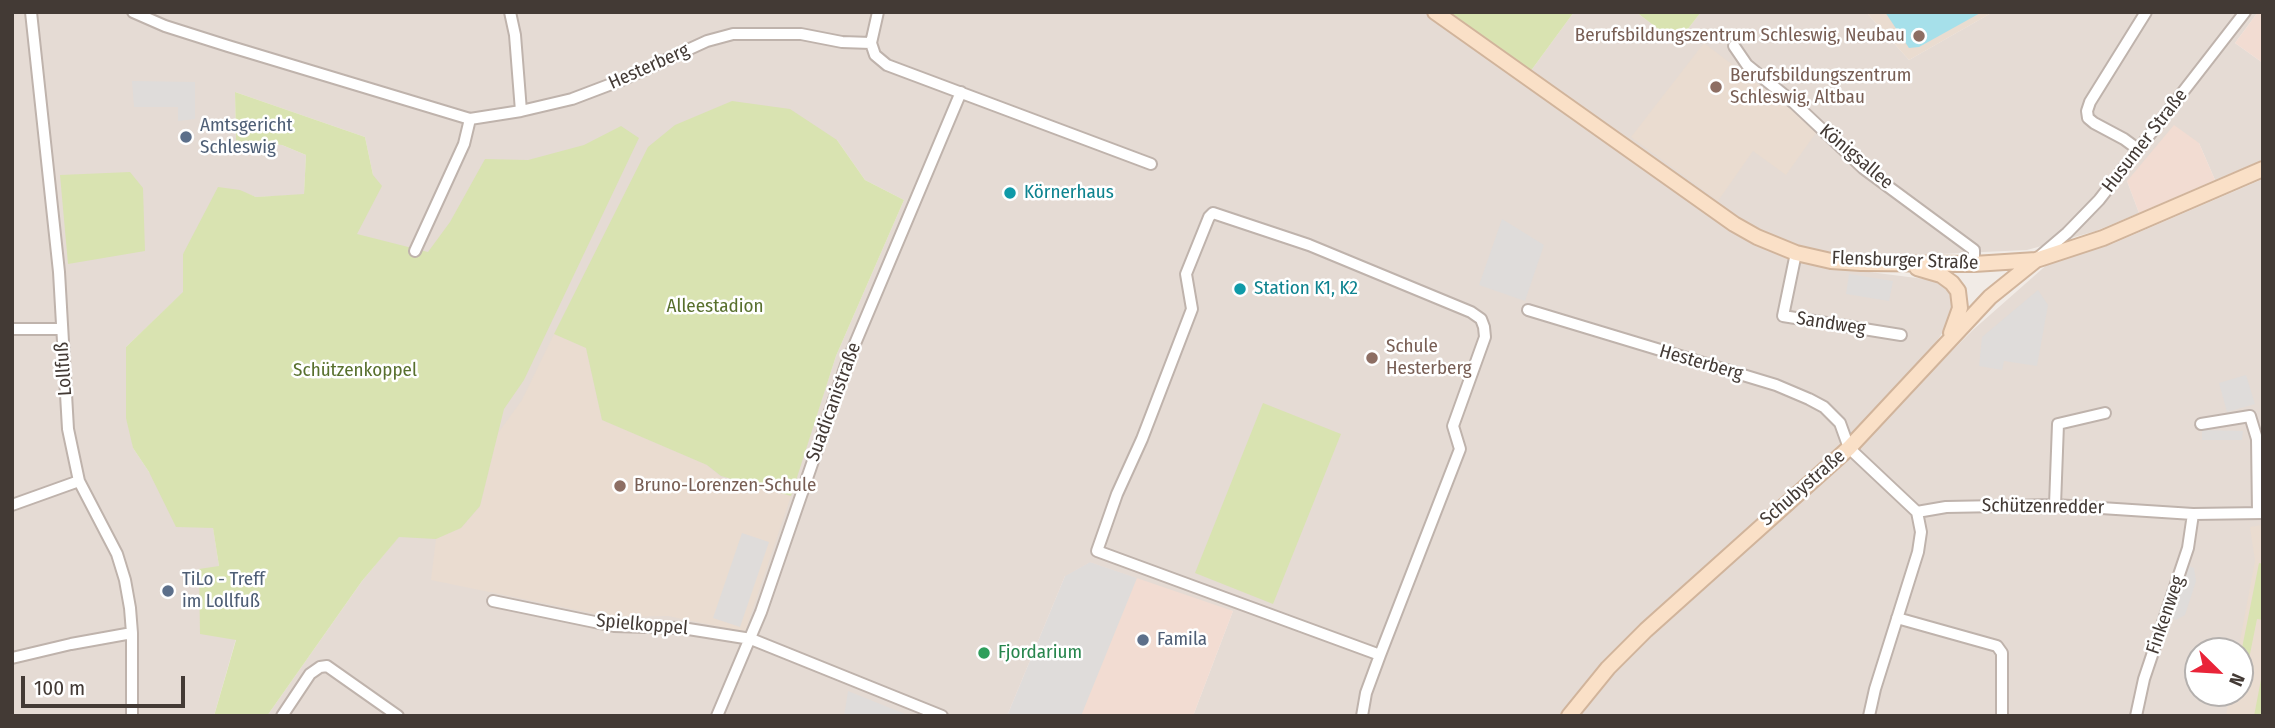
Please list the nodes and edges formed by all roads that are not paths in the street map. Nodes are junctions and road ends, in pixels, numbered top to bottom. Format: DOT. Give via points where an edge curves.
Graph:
graph roads {
  1 [pos="31,12"];
  2 [pos="134,12"];
  3 [pos="510,12"];
  4 [pos="878,12"];
  5 [pos="1435,12"];
  6 [pos="2146,12"];
  7 [pos="2245,12"];
  8 [pos="871,43"];
  9 [pos="1734,46"];
  10 [pos="961,92"];
  11 [pos="521,111"];
  12 [pos="470,119"];
  13 [pos="2139,150"];
  14 [pos="1151,164"];
  15 [pos="2263,169"];
  16 [pos="415,251"];
  17 [pos="1796,253"];
  18 [pos="2036,260"];
  19 [pos="1902,264"];
  20 [pos="1974,264"];
  21 [pos="1528,310"];
  22 [pos="12,329"];
  23 [pos="62,329"];
  24 [pos="1901,335"];
  25 [pos="1946,344"];
  26 [pos="2105,413"];
  27 [pos="2201,424"];
  28 [pos="1849,448"];
  29 [pos="79,481"];
  30 [pos="12,505"];
  31 [pos="2055,505"];
  32 [pos="1917,512"];
  33 [pos="2260,513"];
  34 [pos="2193,514"];
  35 [pos="493,601"];
  36 [pos="1897,618"];
  37 [pos="132,633"];
  38 [pos="751,639"];
  39 [pos="1380,655"];
  40 [pos="12,658"];
  41 [pos="132,716"];
  42 [pos="282,716"];
  43 [pos="398,716"];
  44 [pos="717,716"];
  45 [pos="942,716"];
  46 [pos="1362,716"];
  47 [pos="1569,716"];
  48 [pos="1869,716"];
  49 [pos="2002,716"];
  50 [pos="2136,716"];
  1 -- 23 [label="street, Lollfuß"];
  2 -- 12 [label="street, Hesterberg" via="165,26"];
  3 -- 11 [label="street"];
  4 -- 8 [label="street"];
  5 -- 17 [label="street, Flensburger Straße" via="1712,209 1757,237"];
  6 -- 13 [label="street" via="2087,111 2094,123"];
  7 -- 13 [label="street, Husumer Straße"];
  8 -- 10 [label="street" via="875,55 887,65"];
  8 -- 11 [label="street, Hesterberg" via="801,34 733,34 572,99"];
  9 -- 20 [label="street, Königsallee" via="1747,65 1863,168 1974,250"];
  10 -- 14 [label="street"];
  10 -- 38 [label="street, Suadicanistraße" via="841,377"];
  11 -- 12 [label="street, Hesterberg"];
  12 -- 16 [label="street" via="464,144"];
  13 -- 18 [label="street, Husumer Straße" via="2099,200"];
  15 -- 18 [label="street, Flensburger Straße" via="2103,239"];
  17 -- 19 [label="street, Flensburger Straße" via="1831,261"];
  17 -- 24 [label="street, Sandweg" via="1783,316"];
  18 -- 20 [label="street, Flensburger Straße"];
  18 -- 25 [label="street, Schubystraße" via="1990,297"];
  19 -- 20 [label="street, Flensburger Straße"];
  19 -- 25 [label="street" via="1941,275 1958,291 1960,308"];
  21 -- 28 [label="street, Hesterberg" via="1809,399 1840,423"];
  22 -- 23 [label="street"];
  23 -- 29 [label="street, Lollfuß" via="68,429"];
  25 -- 28 [label="street, Schubystraße"];
  26 -- 31 [label="street" via="2058,424"];
  27 -- 33 [label="street" via="2250,415 2257,439"];
  28 -- 32 [label="street"];
  28 -- 47 [label="street, Schubystraße" via="1646,630"];
  29 -- 30 [label="street"];
  29 -- 37 [label="street, Lollfuß" via="117,554"];
  31 -- 32 [label="street, Schützenredder" via="1946,507"];
  31 -- 34 [label="street, Schützenredder"];
  32 -- 36 [label="street" via="1918,552"];
  33 -- 34 [label="street, Schützenredder"];
  34 -- 50 [label="street, Finkenweg" via="2188,548"];
  35 -- 38 [label="street, Spielkoppel" via="614,626 682,628"];
  36 -- 48 [label="street"];
  36 -- 49 [label="street" via="1997,646 2002,653"];
  37 -- 40 [label="street"];
  37 -- 41 [label="street, Lollfuß"];
  38 -- 44 [label="street, Suadicanistraße"];
  38 -- 45 [label="street, Spielkoppel"];
  39 -- 39 [label="street" via="1460,449 1453,426 1485,327 1481,319 1459,307 1309,245 1213,213 1186,274 1192,309 1097,551"];
  39 -- 46 [label="street"];
  42 -- 43 [label="street" via="310,674 327,666"];
}
